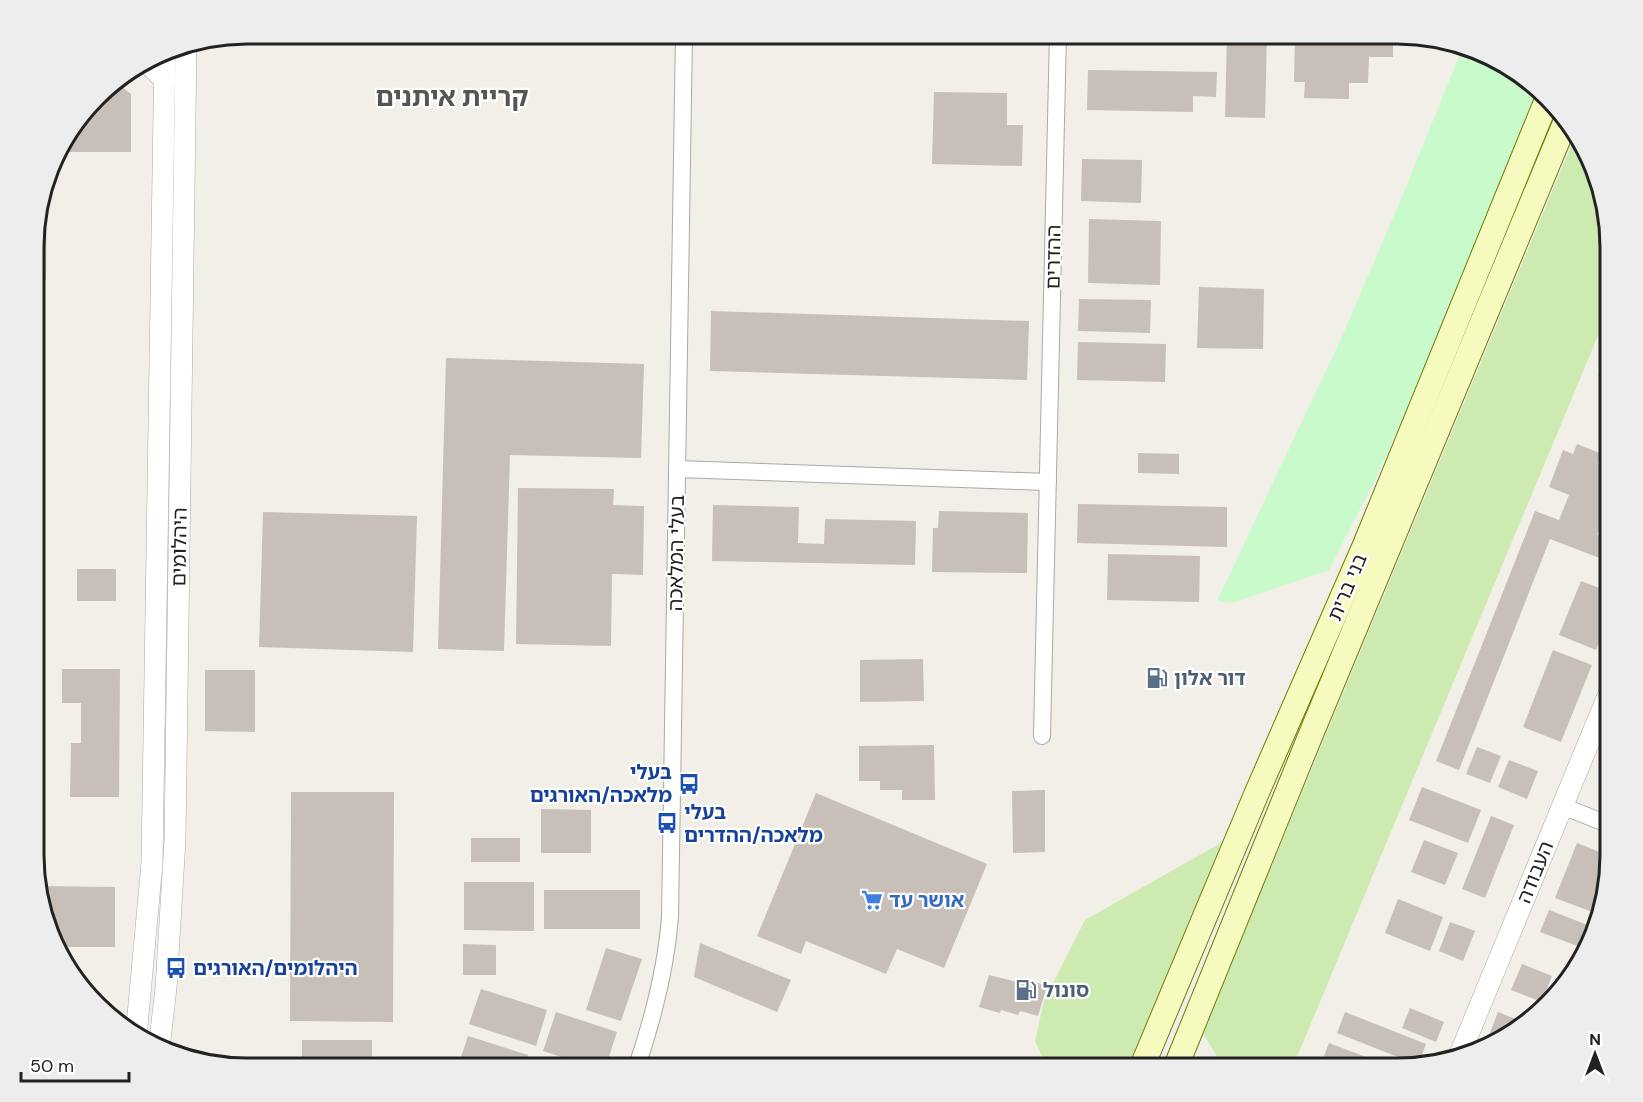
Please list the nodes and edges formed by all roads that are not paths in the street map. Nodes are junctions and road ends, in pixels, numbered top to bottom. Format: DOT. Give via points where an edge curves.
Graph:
graph roads {
  1 [pos="684,44"];
  2 [pos="1058,44"];
  3 [pos="179,55"];
  4 [pos="175,57"];
  5 [pos="152,67"];
  6 [pos="165,80"];
  7 [pos="1544,108"];
  8 [pos="1562,130"];
  9 [pos="677,469"];
  10 [pos="1048,482"];
  11 [pos="1599,717"];
  12 [pos="1042,736"];
  13 [pos="1562,806"];
  14 [pos="1599,821"];
  15 [pos="138,1026"];
  16 [pos="160,1039"];
  17 [pos="1463,1047"];
  18 [pos="640,1058"];
  19 [pos="1146,1058"];
  20 [pos="1180,1058"];
  1 -- 9 [label="street, בעלי המלאכה"];
  2 -- 10 [label="street, ההדרים"];
  3 -- 16 [label="street, היהלומים" via="175,840"];
  4 -- 6 [label="street, היהלומים"];
  5 -- 6 [label="street"];
  6 -- 15 [label="street, היהלומים" via="152,863"];
  7 -- 19 [label="main road, בני ברית" via="1365,545"];
  8 -- 20 [label="main road, בני ברית"];
  9 -- 10 [label="street"];
  9 -- 18 [label="street, בעלי המלאכה" via="667,952"];
  10 -- 12 [label="street, ההדרים"];
  11 -- 13 [label="street, העבודה"];
  13 -- 14 [label="street"];
  13 -- 17 [label="street, העבודה"];
}
